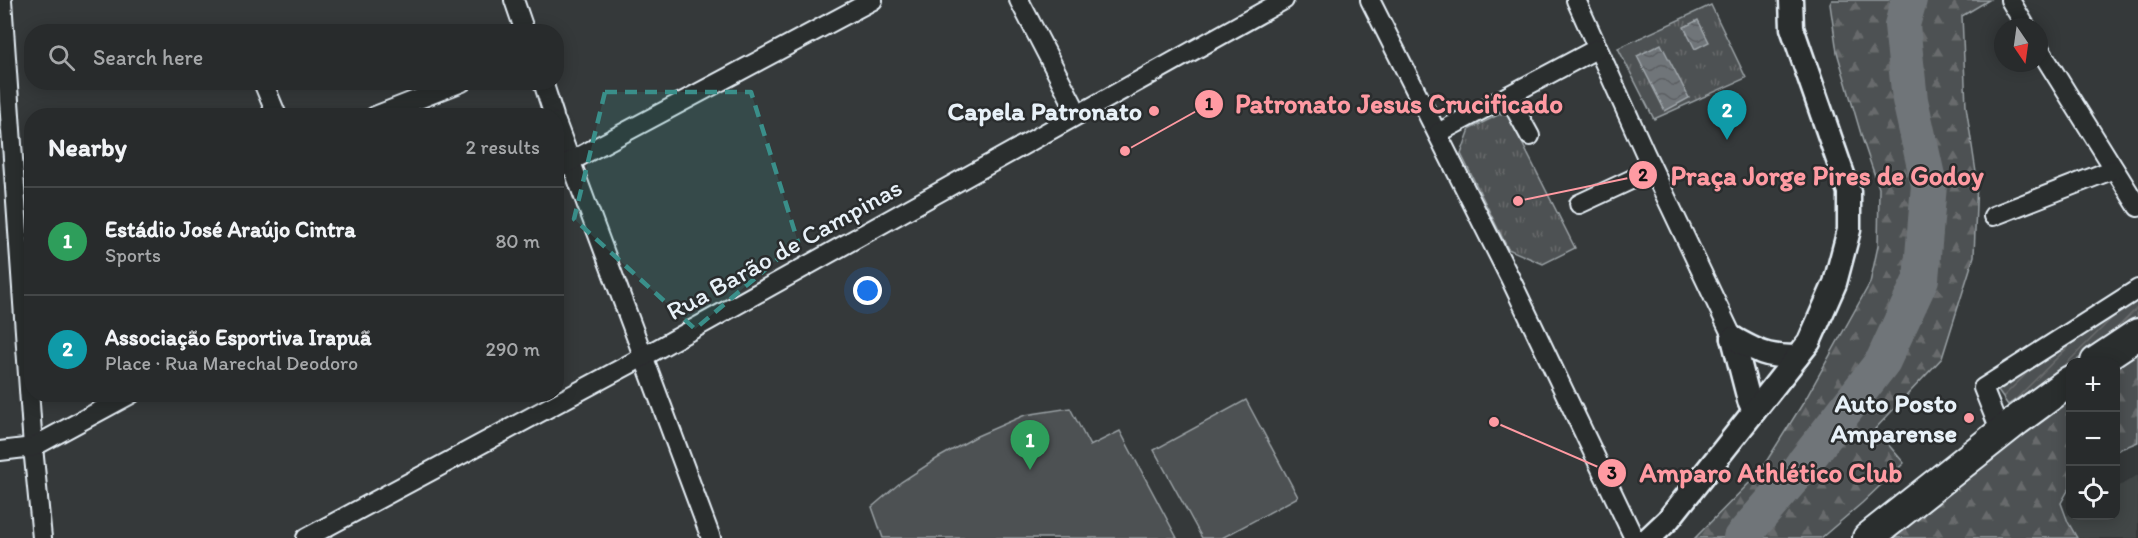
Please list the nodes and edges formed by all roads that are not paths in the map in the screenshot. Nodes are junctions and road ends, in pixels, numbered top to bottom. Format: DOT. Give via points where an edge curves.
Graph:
graph roads {
  1 [pos="2,0"];
  2 [pos="514,0"];
  3 [pos="873,0"];
  4 [pos="1019,0"];
  5 [pos="1284,0"];
  6 [pos="1370,0"];
  7 [pos="1576,0"];
  8 [pos="1791,0"];
  9 [pos="2010,0"];
  10 [pos="2021,18"];
  11 [pos="522,24"];
  12 [pos="1598,48"];
  13 [pos="2048,63"];
  14 [pos="266,90"];
  15 [pos="442,90"];
  16 [pos="546,90"];
  17 [pos="1508,96"];
  18 [pos="274,108"];
  19 [pos="395,108"];
  20 [pos="551,108"];
  21 [pos="1078,114"];
  22 [pos="1438,133"];
  23 [pos="1530,136"];
  24 [pos="564,164"];
  25 [pos="564,167"];
  26 [pos="2114,169"];
  27 [pos="1652,170"];
  28 [pos="1579,204"];
  29 [pos="2138,207"];
  30 [pos="1993,216"];
  31 [pos="2138,289"];
  32 [pos="24,317"];
  33 [pos="2138,334"];
  34 [pos="1733,338"];
  35 [pos="643,357"];
  36 [pos="1797,357"];
  37 [pos="2103,358"];
  38 [pos="2066,384"];
  39 [pos="564,399"];
  40 [pos="30,402"];
  41 [pos="116,402"];
  42 [pos="559,402"];
  43 [pos="1754,411"];
  44 [pos="2001,433"];
  45 [pos="33,447"];
  46 [pos="0,451"];
  47 [pos="42,538"];
  48 [pos="306,538"];
  49 [pos="711,538"];
  50 [pos="1634,538"];
  51 [pos="1649,538"];
  52 [pos="1868,538"];
  1 -- 32 [label="street"];
  2 -- 11 [label="street"];
  3 -- 24 [label="street"];
  4 -- 21 [label="street"];
  5 -- 21 [label="street, Rua Barão de Campinas"];
  6 -- 22 [label="street"];
  7 -- 12 [label="street"];
  8 -- 36 [label="street" via="1792,28 1849,192 1849,230 1834,284 1809,342"];
  9 -- 10 [label="street"];
  12 -- 17 [label="street"];
  12 -- 27 [label="street"];
  13 -- 26 [label="street"];
  14 -- 18 [label="street"];
  15 -- 19 [label="street"];
  16 -- 20 [label="street"];
  17 -- 22 [label="street"];
  17 -- 23 [label="street"];
  21 -- 35 [label="street, Rua Barão de Campinas"];
  22 -- 50 [label="street"];
  25 -- 35 [label="street"];
  26 -- 29 [label="street"];
  26 -- 30 [label="street"];
  27 -- 28 [label="street"];
  27 -- 34 [label="street"];
  31 -- 44 [label="street" via="1983,388"];
  33 -- 37 [label="main road"];
  34 -- 36 [label="street" via="1760,353"];
  34 -- 43 [label="street"];
  35 -- 39 [label="street, Rua Barão de Campinas"];
  35 -- 49 [label="street"];
  36 -- 43 [label="street"];
  38 -- 44 [label="main road"];
  40 -- 45 [label="street"];
  41 -- 45 [label="street"];
  42 -- 48 [label="street, Rua Barão de Campinas"];
  43 -- 51 [label="street" via="1668,520"];
  44 -- 52 [label="main road"];
  45 -- 46 [label="street"];
  45 -- 47 [label="street"];
}
